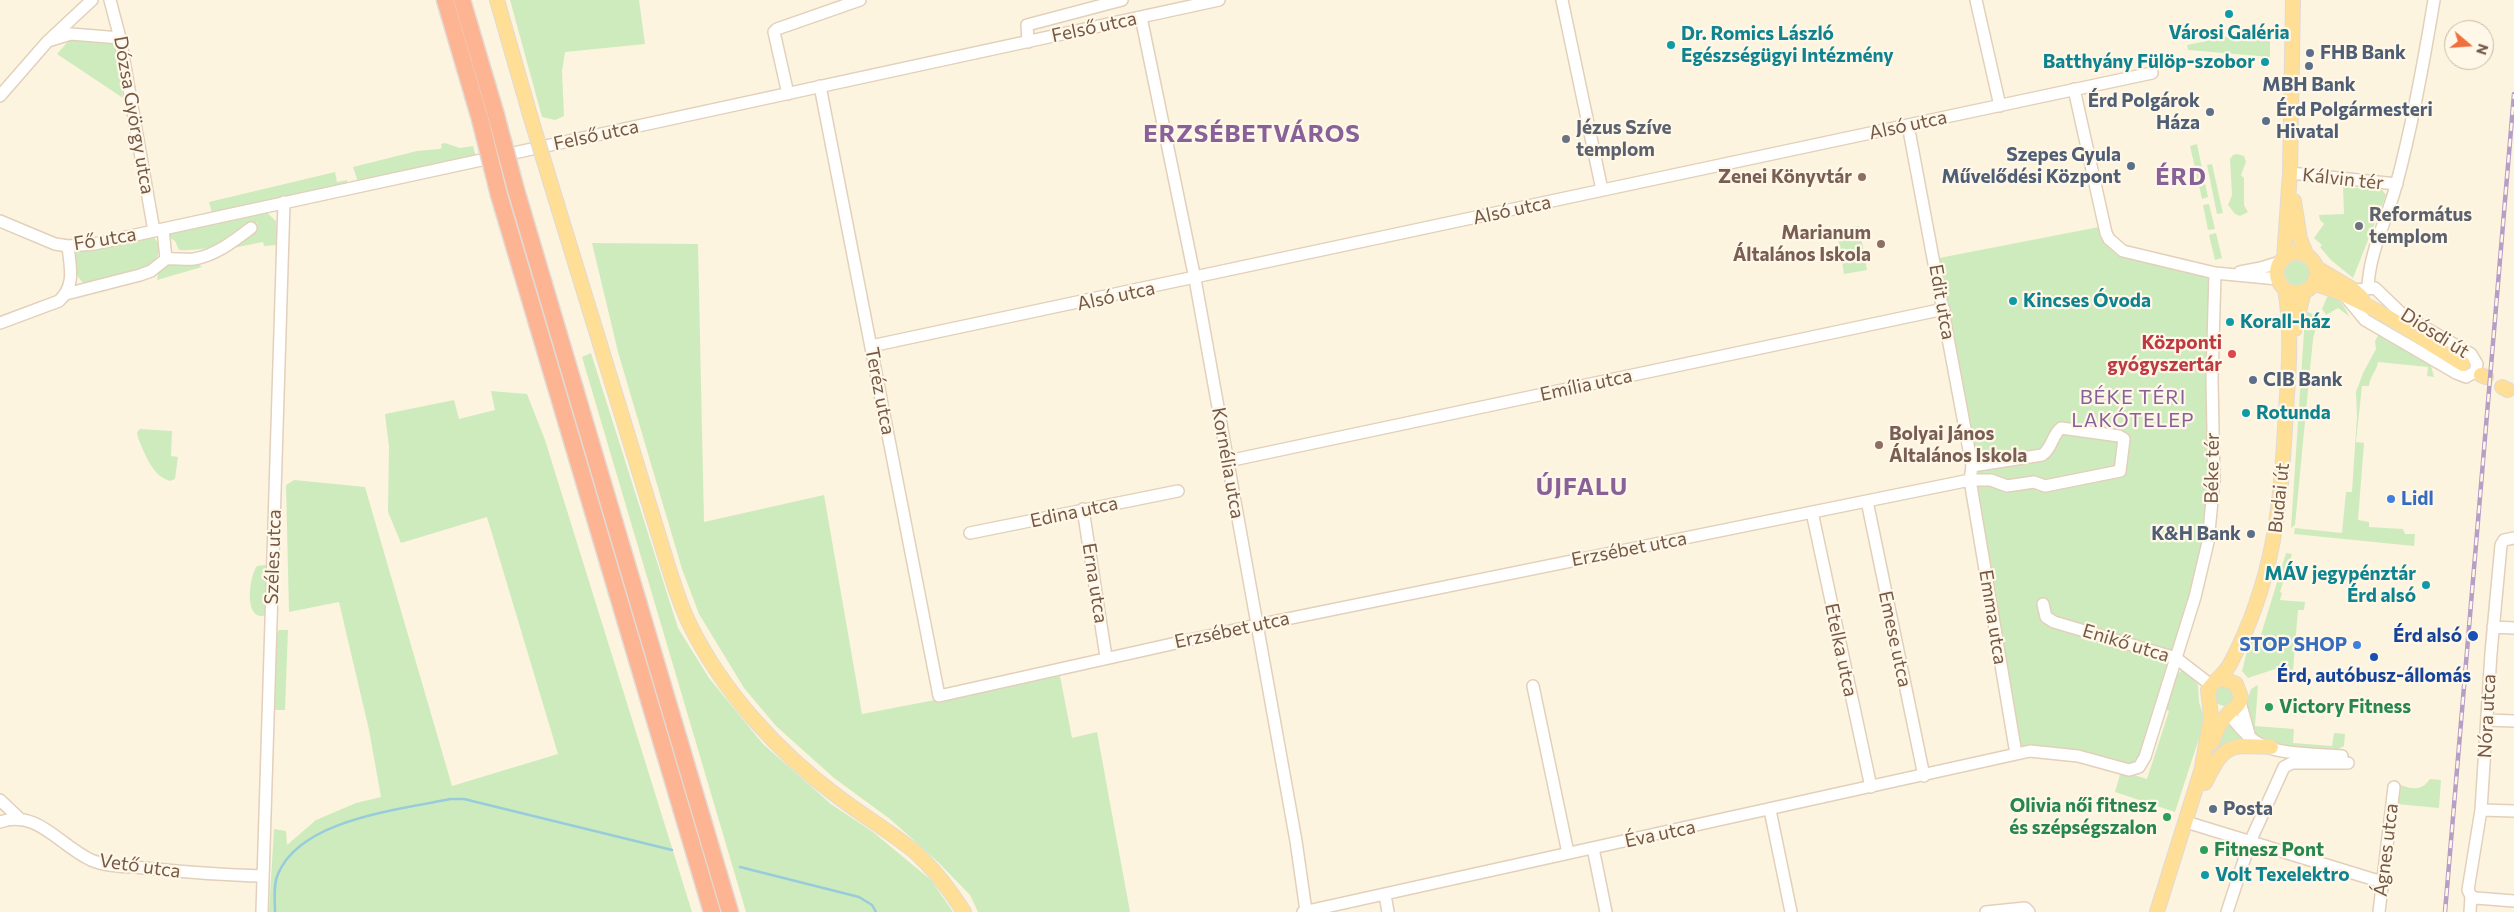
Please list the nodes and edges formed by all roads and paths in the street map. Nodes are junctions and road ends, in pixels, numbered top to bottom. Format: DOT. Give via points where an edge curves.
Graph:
graph roads {
  1 [pos="92,0"];
  2 [pos="110,0"];
  3 [pos="445,0"];
  4 [pos="462,0"];
  5 [pos="497,0"];
  6 [pos="860,0"];
  7 [pos="1122,0"];
  8 [pos="1219,0"];
  9 [pos="1562,0"];
  10 [pos="1976,0"];
  11 [pos="2434,0"];
  12 [pos="2292,4"];
  13 [pos="1141,17"];
  14 [pos="120,38"];
  15 [pos="47,42"];
  16 [pos="1028,42"];
  17 [pos="2152,73"];
  18 [pos="820,86"];
  19 [pos="2074,89"];
  20 [pos="788,94"];
  21 [pos="0,96"];
  22 [pos="2000,106"];
  23 [pos="1908,125"];
  24 [pos="2290,173"];
  25 [pos="2397,184"];
  26 [pos="1602,190"];
  27 [pos="284,202"];
  28 [pos="0,221"];
  29 [pos="251,228"];
  30 [pos="159,230"];
  31 [pos="68,246"];
  32 [pos="166,259"];
  33 [pos="2282,260"];
  34 [pos="2311,262"];
  35 [pos="2215,273"];
  36 [pos="2230,273"];
  37 [pos="1195,279"];
  38 [pos="2282,284"];
  39 [pos="2309,287"];
  40 [pos="2368,288"];
  41 [pos="2348,292"];
  42 [pos="66,294"];
  43 [pos="1944,309"];
  44 [pos="0,323"];
  45 [pos="871,346"];
  46 [pos="2289,359"];
  47 [pos="2463,364"];
  48 [pos="1228,461"];
  49 [pos="1972,466"];
  50 [pos="1970,480"];
  51 [pos="1178,491"];
  52 [pos="1867,501"];
  53 [pos="1083,510"];
  54 [pos="1812,512"];
  55 [pos="970,533"];
  56 [pos="2509,539"];
  57 [pos="2043,604"];
  58 [pos="1257,625"];
  59 [pos="2493,627"];
  60 [pos="2514,628"];
  61 [pos="2245,632"];
  62 [pos="1106,657"];
  63 [pos="2176,658"];
  64 [pos="2215,682"];
  65 [pos="2236,684"];
  66 [pos="1533,686"];
  67 [pos="939,696"];
  68 [pos="2240,702"];
  69 [pos="2210,705"];
  70 [pos="2228,713"];
  71 [pos="2487,720"];
  72 [pos="2514,721"];
  73 [pos="2251,738"];
  74 [pos="2271,747"];
  75 [pos="2016,754"];
  76 [pos="2200,772"];
  77 [pos="1924,776"];
  78 [pos="1870,787"];
  79 [pos="2394,788"];
  80 [pos="0,800"];
  81 [pos="1770,810"];
  82 [pos="2481,810"];
  83 [pos="2514,811"];
  84 [pos="19,818"];
  85 [pos="0,822"];
  86 [pos="2186,822"];
  87 [pos="2250,842"];
  88 [pos="1593,848"];
  89 [pos="1568,853"];
  90 [pos="263,876"];
  91 [pos="2382,882"];
  92 [pos="1385,894"];
  93 [pos="2470,894"];
  94 [pos="2514,901"];
  95 [pos="262,912"];
  96 [pos="712,912"];
  97 [pos="730,912"];
  98 [pos="964,912"];
  99 [pos="1305,912"];
  100 [pos="1388,912"];
  101 [pos="1606,912"];
  102 [pos="1791,912"];
  103 [pos="1986,912"];
  104 [pos="2029,912"];
  105 [pos="2157,912"];
  106 [pos="2227,912"];
  107 [pos="2379,912"];
  108 [pos="2470,912"];
  1 -- 15 [label="street"];
  2 -- 14 [label="street, Dózsa György utca"];
  3 -- 96 [label="highway, bridge" via="499,195"];
  4 -- 97 [label="highway, bridge"];
  5 -- 98 [label="main road, bridge" via="669,569 684,611 702,647 767,734 836,796 915,852"];
  6 -- 20 [label="street" via="774,32"];
  7 -- 16 [label="street, Felső utca" via="1027,25"];
  8 -- 13 [label="street, Felső utca"];
  9 -- 26 [label="street"];
  10 -- 22 [label="street"];
  11 -- 25 [label="street" via="2424,63"];
  12 -- 24 [label="main road"];
  13 -- 16 [label="street, Felső utca"];
  13 -- 37 [label="street, Kornélia utca"];
  14 -- 15 [label="street" via="72,34"];
  14 -- 30 [label="street, Dózsa György utca"];
  15 -- 21 [label="street"];
  16 -- 18 [label="street, Felső utca"];
  17 -- 19 [label="street, Alsó utca"];
  18 -- 20 [label="street, Felső utca"];
  18 -- 45 [label="street, Teréz utca"];
  19 -- 22 [label="street, Alsó utca"];
  19 -- 35 [label="street" via="2109,239 2123,251"];
  20 -- 27 [label="street, Felső utca"];
  22 -- 23 [label="street, Alsó utca"];
  23 -- 26 [label="street, Alsó utca"];
  23 -- 43 [label="street, Edit utca"];
  24 -- 25 [label="street, Kálvin tér"];
  24 -- 33 [label="main road"];
  24 -- 34 [label="main road" via="2300,239"];
  25 -- 40 [label="street" via="2373,256"];
  26 -- 37 [label="street, Alsó utca"];
  27 -- 30 [label="street, Felső utca"];
  27 -- 90 [label="street, Széles utca"];
  28 -- 31 [label="street, Fő utca" via="44,240"];
  29 -- 32 [label="street" via="208,255 194,259"];
  30 -- 31 [label="street, Fő utca" via="94,244"];
  30 -- 32 [label="street"];
  31 -- 42 [label="street" via="71,281"];
  32 -- 42 [label="street" via="140,275"];
  33 -- 34 [label="main road" via="2296,253"];
  33 -- 36 [label="street" via="2261,268"];
  33 -- 38 [label="main road" via="2277,273"];
  34 -- 39 [label="main road"];
  34 -- 41 [label="main road, Diósdi út"];
  35 -- 36 [label="street"];
  35 -- 63 [label="street, Béke tér" via="2211,514 2204,562"];
  36 -- 38 [label="street"];
  37 -- 45 [label="street, Alsó utca"];
  37 -- 48 [label="street, Kornélia utca"];
  38 -- 39 [label="main road" via="2291,292"];
  38 -- 46 [label="main road, Budai út" via="2289,312"];
  39 -- 41 [label="main road, Diósdi út"];
  39 -- 46 [label="main road, Budai út"];
  40 -- 41 [label="street, Diósdi út"];
  40 -- 41 [label="street, Diósdi út" via="2382,291 2403,315 2471,354 2478,364 2475,372 2466,377 2456,374 2365,320"];
  41 -- 47 [label="main road, Diósdi út"];
  42 -- 44 [label="street" via="59,300"];
  43 -- 48 [label="street, Emília utca"];
  43 -- 49 [label="street, Edit utca"];
  45 -- 67 [label="street, Teréz utca"];
  46 -- 61 [label="main road, Budai út" via="2275,539 2264,582"];
  48 -- 58 [label="street, Kornélia utca"];
  49 -- 50 [label="street, Edit utca"];
  49 -- 50 [label="street, Erzsébet utca" via="2046,453 2061,428 2124,439 2120,471 2045,486 2034,482 2007,486 1992,480"];
  50 -- 52 [label="street, Erzsébet utca"];
  50 -- 75 [label="street, Emma utca"];
  51 -- 53 [label="street, Edina utca"];
  52 -- 54 [label="street, Erzsébet utca"];
  52 -- 77 [label="street, Emese utca"];
  53 -- 55 [label="street, Edina utca"];
  53 -- 62 [label="street, Erna utca"];
  54 -- 58 [label="street, Erzsébet utca"];
  54 -- 78 [label="street, Etelka utca"];
  56 -- 59 [label="street, Nóra utca" via="2501,545"];
  57 -- 63 [label="street, Enikő utca" via="2046,617 2054,622"];
  58 -- 62 [label="street, Erzsébet utca"];
  58 -- 99 [label="street, Kornélia utca"];
  59 -- 60 [label="street"];
  59 -- 71 [label="street, Nóra utca"];
  61 -- 64 [label="main road, Budai út" via="2230,664"];
  61 -- 65 [label="main road, Budai út"];
  62 -- 67 [label="street, Erzsébet utca"];
  63 -- 64 [label="street, Enikő utca"];
  63 -- 75 [label="street, Béke tér" via="2139,767 2129,770 2058,753 2030,751"];
  64 -- 65 [label="main road" via="2224,679"];
  64 -- 69 [label="main road, Budai út" via="2207,695"];
  65 -- 68 [label="main road, Budai út" via="2241,692"];
  66 -- 89 [label="street"];
  68 -- 70 [label="main road, Budai út"];
  68 -- 73 [label="street"];
  69 -- 70 [label="main road" via="2218,712"];
  69 -- 76 [label="main road, Budai út" via="2211,716"];
  70 -- 73 [label="street"];
  70 -- 76 [label="main road, Budai út" via="2218,728"];
  71 -- 72 [label="street"];
  71 -- 82 [label="street, Nóra utca"];
  73 -- 74 [label="street"];
  74 -- 86 [label="main road" via="2239,746 2226,750 2217,759"];
  74 -- 87 [label="street" via="2345,759 2287,764"];
  75 -- 77 [label="street, Éva utca"];
  76 -- 86 [label="main road, Budai út"];
  77 -- 78 [label="street, Éva utca"];
  78 -- 81 [label="street, Éva utca"];
  79 -- 91 [label="street, Ágnes utca"];
  80 -- 84 [label="street"];
  81 -- 88 [label="street, Éva utca"];
  81 -- 102 [label="street"];
  82 -- 83 [label="street"];
  82 -- 93 [label="street, Nóra utca"];
  84 -- 85 [label="street"];
  84 -- 90 [label="street, Vető utca" via="30,820 93,861 211,875"];
  86 -- 87 [label="street"];
  86 -- 105 [label="main road, Budai út"];
  87 -- 91 [label="street"];
  87 -- 106 [label="street"];
  88 -- 89 [label="street, Éva utca"];
  88 -- 101 [label="street"];
  89 -- 92 [label="street, Éva utca"];
  90 -- 95 [label="street, Széles utca"];
  91 -- 107 [label="street, Ágnes utca"];
  92 -- 99 [label="street, Éva utca"];
  92 -- 100 [label="street"];
  93 -- 94 [label="street"];
  93 -- 108 [label="street, Nóra utca"];
  103 -- 104 [label="street" via="2025,908"];
}
